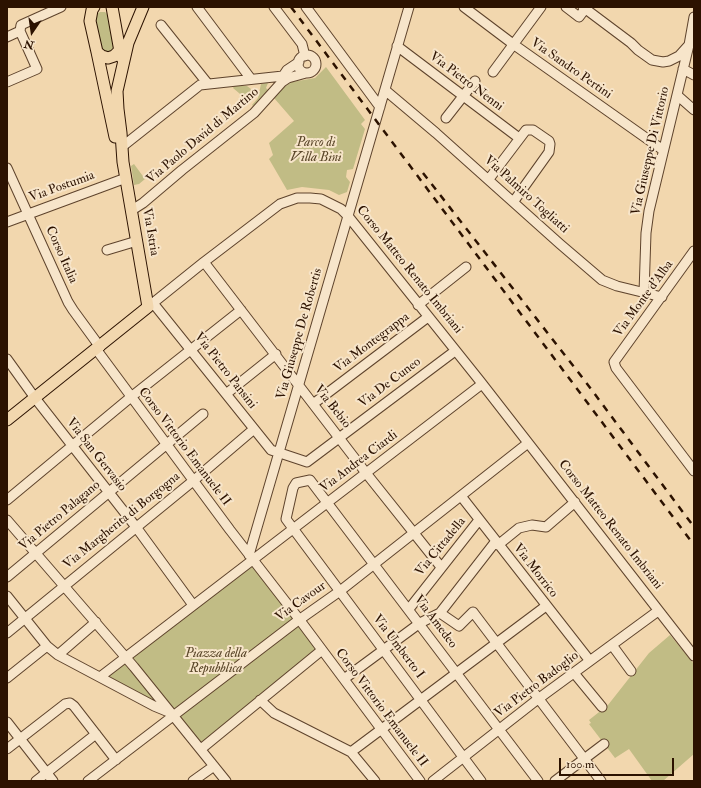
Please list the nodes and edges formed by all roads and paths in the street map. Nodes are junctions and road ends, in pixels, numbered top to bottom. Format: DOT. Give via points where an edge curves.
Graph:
graph roads {
  1 [pos="61,7"];
  2 [pos="143,7"];
  3 [pos="197,7"];
  4 [pos="274,7"];
  5 [pos="306,7"];
  6 [pos="409,7"];
  7 [pos="464,7"];
  8 [pos="541,7"];
  9 [pos="566,7"];
  10 [pos="584,8"];
  11 [pos="112,10"];
  12 [pos="91,12"];
  13 [pos="694,17"];
  14 [pos="161,25"];
  15 [pos="20,31"];
  16 [pos="7,37"];
  17 [pos="514,44"];
  18 [pos="689,45"];
  19 [pos="397,46"];
  20 [pos="122,48"];
  21 [pos="97,52"];
  22 [pos="302,59"];
  23 [pos="683,68"];
  24 [pos="493,72"];
  25 [pos="306,73"];
  26 [pos="694,75"];
  27 [pos="286,77"];
  28 [pos="251,79"];
  29 [pos="475,81"];
  30 [pos="7,82"];
  31 [pos="208,84"];
  32 [pos="385,90"];
  33 [pos="676,95"];
  34 [pos="463,96"];
  35 [pos="380,107"];
  36 [pos="694,110"];
  37 [pos="446,118"];
  38 [pos="519,138"];
  39 [pos="123,146"];
  40 [pos="663,150"];
  41 [pos="123,162"];
  42 [pos="7,168"];
  43 [pos="126,178"];
  44 [pos="489,179"];
  45 [pos="514,201"];
  46 [pos="132,210"];
  47 [pos="28,214"];
  48 [pos="348,216"];
  49 [pos="7,222"];
  50 [pos="137,241"];
  51 [pos="107,250"];
  52 [pos="694,251"];
  53 [pos="204,262"];
  54 [pos="466,267"];
  55 [pos="644,293"];
  56 [pos="662,296"];
  57 [pos="150,305"];
  58 [pos="418,305"];
  59 [pos="241,310"];
  60 [pos="428,317"];
  61 [pos="98,348"];
  62 [pos="191,350"];
  63 [pos="455,351"];
  64 [pos="276,354"];
  65 [pos="7,359"];
  66 [pos="482,384"];
  67 [pos="299,386"];
  68 [pos="226,394"];
  69 [pos="131,397"];
  70 [pos="35,398"];
  71 [pos="313,404"];
  72 [pos="202,414"];
  73 [pos="7,420"];
  74 [pos="254,429"];
  75 [pos="339,437"];
  76 [pos="528,443"];
  77 [pos="166,444"];
  78 [pos="73,446"];
  79 [pos="278,452"];
  80 [pos="694,471"];
  81 [pos="366,473"];
  82 [pos="193,480"];
  83 [pos="108,492"];
  84 [pos="461,496"];
  85 [pos="7,500"];
  86 [pos="328,502"];
  87 [pos="575,502"];
  88 [pos="7,520"];
  89 [pos="480,520"];
  90 [pos="136,527"];
  91 [pos="293,528"];
  92 [pos="413,533"];
  93 [pos="497,543"];
  94 [pos="36,554"];
  95 [pos="250,557"];
  96 [pos="374,564"];
  97 [pos="441,568"];
  98 [pos="7,577"];
  99 [pos="63,585"];
  100 [pos="340,591"];
  101 [pos="7,596"];
  102 [pos="193,605"];
  103 [pos="546,606"];
  104 [pos="409,609"];
  105 [pos="658,611"];
  106 [pos="440,613"];
  107 [pos="24,618"];
  108 [pos="299,619"];
  109 [pos="96,622"];
  110 [pos="420,623"];
  111 [pos="7,633"];
  112 [pos="496,643"];
  113 [pos="612,645"];
  114 [pos="48,646"];
  115 [pos="384,649"];
  116 [pos="322,650"];
  117 [pos="58,655"];
  118 [pos="694,656"];
  119 [pos="125,657"];
  120 [pos="590,661"];
  121 [pos="631,671"];
  122 [pos="456,673"];
  123 [pos="574,673"];
  124 [pos="100,677"];
  125 [pos="7,678"];
  126 [pos="344,679"];
  127 [pos="260,700"];
  128 [pos="421,700"];
  129 [pos="538,700"];
  130 [pos="602,707"];
  131 [pos="173,715"];
  132 [pos="7,722"];
  133 [pos="382,729"];
  134 [pos="500,730"];
  135 [pos="96,734"];
  136 [pos="20,739"];
  137 [pos="604,744"];
  138 [pos="7,749"];
  139 [pos="201,749"];
  140 [pos="351,752"];
  141 [pos="463,759"];
  142 [pos="116,760"];
  143 [pos="584,760"];
  144 [pos="214,766"];
  145 [pos="47,773"];
  146 [pos="36,781"];
  147 [pos="53,781"];
  148 [pos="88,781"];
  149 [pos="193,781"];
  150 [pos="226,781"];
  151 [pos="375,781"];
  152 [pos="420,781"];
  153 [pos="433,781"];
  154 [pos="481,781"];
  155 [pos="538,781"];
  156 [pos="555,781"];
  157 [pos="601,781"];
  1 -- 15 [label="street" via="21,25"];
  2 -- 20 [label="main road"];
  3 -- 28 [label="street"];
  4 -- 22 [label="street" via="302,44"];
  5 -- 35 [label="street"];
  6 -- 19 [label="street, Via Giuseppe De Robertis"];
  7 -- 17 [label="street, Via Sandro Pertini"];
  8 -- 17 [label="street"];
  9 -- 10 [label="street" via="579,17"];
  10 -- 18 [label="street" via="652,60 669,61 679,56"];
  11 -- 12 [label="main road" via="100,9"];
  11 -- 20 [label="main road, Via Istria"];
  12 -- 21 [label="main road, Via Istria"];
  13 -- 18 [label="street, Via Giuseppe Di Vittorio"];
  14 -- 31 [label="street"];
  15 -- 16 [label="street"];
  15 -- 30 [label="street" via="37,69"];
  17 -- 24 [label="street"];
  17 -- 40 [label="street, Via Sandro Pertini"];
  18 -- 23 [label="street, Via Giuseppe Di Vittorio"];
  19 -- 32 [label="street, Via Giuseppe De Robertis"];
  19 -- 34 [label="street, Via Pietro Nenni"];
  20 -- 21 [label="main road" via="108,58"];
  20 -- 39 [label="main road, Via Istria" via="123,64 117,91"];
  21 -- 41 [label="main road, Via Istria"];
  22 -- 25 [label="street" via="299,68"];
  22 -- 25 [label="street" via="311,56 316,62 314,70"];
  22 -- 27 [label="street, Via Paolo David di Martino" via="287,70"];
  23 -- 26 [label="street"];
  23 -- 33 [label="street, Via Giuseppe Di Vittorio"];
  25 -- 27 [label="street"];
  27 -- 28 [label="street"];
  27 -- 46 [label="street, Via Paolo David di Martino" via="254,113"];
  28 -- 31 [label="street"];
  29 -- 34 [label="street"];
  31 -- 39 [label="street" via="196,87"];
  32 -- 35 [label="street, Via Giuseppe De Robertis"];
  32 -- 44 [label="street, Via Palmiro Togliatti"];
  33 -- 36 [label="street"];
  33 -- 40 [label="street, Via Giuseppe Di Vittorio"];
  34 -- 37 [label="street"];
  34 -- 38 [label="street, Via Pietro Nenni"];
  35 -- 48 [label="street, Via Giuseppe De Robertis"];
  38 -- 44 [label="street"];
  38 -- 45 [label="street" via="526,130 533,130 549,141 550,148"];
  39 -- 41 [label="main road, Via Istria"];
  40 -- 55 [label="street, Via Giuseppe Di Vittorio" via="646,232"];
  41 -- 43 [label="main road, Via Istria"];
  42 -- 47 [label="street, Corso Italia"];
  43 -- 46 [label="main road, Via Istria"];
  43 -- 47 [label="street, Via Postumia"];
  44 -- 45 [label="street, Via Palmiro Togliatti"];
  45 -- 55 [label="street, Via Palmiro Togliatti" via="602,280"];
  46 -- 50 [label="main road, Via Istria"];
  47 -- 49 [label="street, Via Postumia"];
  47 -- 61 [label="street, Corso Italia" via="70,306"];
  48 -- 53 [label="street, Corso Matteo Renato Imbriani" via="341,209 321,199 287,200 271,209"];
  48 -- 58 [label="street, Corso Matteo Renato Imbriani"];
  48 -- 67 [label="street, Via Giuseppe De Robertis"];
  50 -- 51 [label="street"];
  50 -- 57 [label="main road, Via Istria"];
  52 -- 56 [label="street, Via Monte d'Alba"];
  53 -- 57 [label="street, Corso Matteo Renato Imbriani"];
  53 -- 59 [label="street, Via Bebio"];
  54 -- 58 [label="street, Via Montegrappa"];
  55 -- 56 [label="street, Via Palmiro Togliatti"];
  56 -- 80 [label="street, Via Monte d'Alba" via="614,362"];
  57 -- 61 [label="main road, Corso Matteo Renato Imbriani"];
  57 -- 62 [label="street, Via Pietro Pansini"];
  58 -- 60 [label="street, Corso Matteo Renato Imbriani"];
  59 -- 62 [label="street"];
  59 -- 64 [label="street, Via Bebio"];
  60 -- 63 [label="street, Corso Matteo Renato Imbriani"];
  60 -- 71 [label="street, Via Montegrappa"];
  61 -- 69 [label="street, Corso Vittorio Emanuele II"];
  61 -- 70 [label="main road, Corso Matteo Renato Imbriani"];
  62 -- 68 [label="street, Via Pietro Pansini"];
  62 -- 69 [label="street"];
  63 -- 66 [label="street, Corso Matteo Renato Imbriani"];
  63 -- 75 [label="street, Via De Cuneo"];
  64 -- 67 [label="street, Via Bebio"];
  64 -- 68 [label="street"];
  65 -- 70 [label="street, Via San Gervasio"];
  66 -- 76 [label="street, Corso Matteo Renato Imbriani"];
  66 -- 81 [label="street, Via Andrea Ciardi"];
  67 -- 71 [label="street, Via Bebio"];
  67 -- 79 [label="street, Via Giuseppe De Robertis"];
  68 -- 74 [label="street, Via Pietro Pansini"];
  69 -- 77 [label="street, Corso Vittorio Emanuele II"];
  69 -- 78 [label="street"];
  70 -- 73 [label="main road, Corso Matteo Renato Imbriani"];
  70 -- 78 [label="street, Via San Gervasio"];
  71 -- 75 [label="street, Via Bebio"];
  72 -- 77 [label="street, Via Pietro Palagano"];
  74 -- 79 [label="street, Via Pietro Pansini" via="271,450"];
  74 -- 82 [label="street, Via Margherita di Borgogna"];
  75 -- 79 [label="street, Via De Cuneo" via="307,462"];
  75 -- 81 [label="street, Via Bebio"];
  76 -- 84 [label="street, Via Cavour"];
  76 -- 87 [label="street, Corso Matteo Renato Imbriani"];
  77 -- 82 [label="street, Corso Vittorio Emanuele II"];
  77 -- 83 [label="street, Via Pietro Palagano"];
  78 -- 83 [label="street, Via San Gervasio"];
  78 -- 85 [label="street"];
  79 -- 95 [label="street, Via Giuseppe De Robertis"];
  81 -- 86 [label="street, Via Andrea Ciardi"];
  81 -- 92 [label="street, Via Bebio"];
  82 -- 90 [label="street, Via Margherita di Borgogna"];
  82 -- 95 [label="street, Corso Vittorio Emanuele II"];
  83 -- 90 [label="street, Via San Gervasio"];
  83 -- 94 [label="street, Via Pietro Palagano"];
  84 -- 89 [label="street, Via Morrico"];
  84 -- 92 [label="street, Via Cavour"];
  86 -- 91 [label="street, Via Andrea Ciardi"];
  86 -- 91 [label="street, Via Amedeo" via="310,480 296,483 286,519"];
  86 -- 96 [label="street, Via Amedeo"];
  87 -- 93 [label="street" via="546,527 532,525 519,528"];
  87 -- 105 [label="street, Corso Matteo Renato Imbriani"];
  88 -- 94 [label="street"];
  89 -- 93 [label="street, Via Morrico"];
  89 -- 97 [label="street, Via Cittadella"];
  90 -- 99 [label="street, Via Margherita di Borgogna"];
  90 -- 102 [label="street, Via San Gervasio"];
  91 -- 95 [label="street, Via Andrea Ciardi"];
  91 -- 100 [label="street, Via Umberto I"];
  92 -- 96 [label="street, Via Cavour"];
  92 -- 97 [label="street, Via Bebio"];
  93 -- 103 [label="street, Via Morrico"];
  93 -- 106 [label="street"];
  94 -- 98 [label="street, Via Pietro Palagano"];
  94 -- 99 [label="street"];
  95 -- 102 [label="street"];
  95 -- 108 [label="street"];
  96 -- 100 [label="street, Via Cavour"];
  96 -- 104 [label="street, Via Amedeo"];
  97 -- 104 [label="street, Via Cittadella"];
  99 -- 107 [label="street, Via Margherita di Borgogna"];
  99 -- 109 [label="street"];
  100 -- 108 [label="street, Via Cavour"];
  100 -- 115 [label="street, Via Umberto I"];
  101 -- 107 [label="street"];
  102 -- 119 [label="street"];
  103 -- 112 [label="street"];
  103 -- 120 [label="street, Via Morrico"];
  104 -- 110 [label="street, Via Amedeo"];
  105 -- 113 [label="street, Via Pietro Badoglio"];
  105 -- 118 [label="street, Corso Matteo Renato Imbriani"];
  106 -- 110 [label="street"];
  106 -- 112 [label="street" via="459,626 473,612"];
  107 -- 111 [label="street, Via Margherita di Borgogna"];
  107 -- 114 [label="street"];
  108 -- 116 [label="street"];
  108 -- 131 [label="street, Via Cavour"];
  109 -- 117 [label="street"];
  109 -- 119 [label="street"];
  110 -- 115 [label="street"];
  110 -- 122 [label="street, Via Amedeo"];
  112 -- 122 [label="street"];
  112 -- 129 [label="street"];
  113 -- 120 [label="street, Via Pietro Badoglio"];
  113 -- 121 [label="street"];
  114 -- 117 [label="street"];
  114 -- 125 [label="street"];
  115 -- 126 [label="street"];
  115 -- 128 [label="street, Via Umberto I"];
  116 -- 126 [label="street, Corso Vittorio Emanuele II"];
  116 -- 127 [label="street"];
  117 -- 124 [label="street"];
  119 -- 124 [label="street"];
  119 -- 131 [label="street"];
  120 -- 123 [label="street, Via Pietro Badoglio"];
  122 -- 128 [label="street"];
  122 -- 134 [label="street, Via Amedeo"];
  123 -- 129 [label="street, Via Pietro Badoglio"];
  123 -- 130 [label="street"];
  124 -- 131 [label="street"];
  126 -- 133 [label="street, Corso Vittorio Emanuele II"];
  127 -- 139 [label="street"];
  127 -- 140 [label="street" via="274,713"];
  128 -- 133 [label="street"];
  128 -- 141 [label="street, Via Umberto I"];
  129 -- 134 [label="street, Via Pietro Badoglio"];
  129 -- 143 [label="street"];
  131 -- 139 [label="street"];
  131 -- 142 [label="street, Via Cavour"];
  132 -- 136 [label="street"];
  133 -- 140 [label="street"];
  133 -- 152 [label="street, Corso Vittorio Emanuele II"];
  134 -- 141 [label="street, Via Pietro Badoglio"];
  134 -- 155 [label="street, Via Amedeo"];
  135 -- 136 [label="street" via="70,703 65,704"];
  135 -- 142 [label="street"];
  135 -- 145 [label="street"];
  136 -- 138 [label="street"];
  136 -- 145 [label="street"];
  137 -- 143 [label="street"];
  139 -- 144 [label="street"];
  140 -- 151 [label="street"];
  141 -- 153 [label="street, Via Pietro Badoglio"];
  141 -- 154 [label="street, Via Umberto I"];
  142 -- 148 [label="street, Via Cavour"];
  143 -- 156 [label="street"];
  143 -- 157 [label="street"];
  144 -- 149 [label="street"];
  144 -- 150 [label="street"];
  145 -- 146 [label="street"];
  145 -- 147 [label="street"];
}
